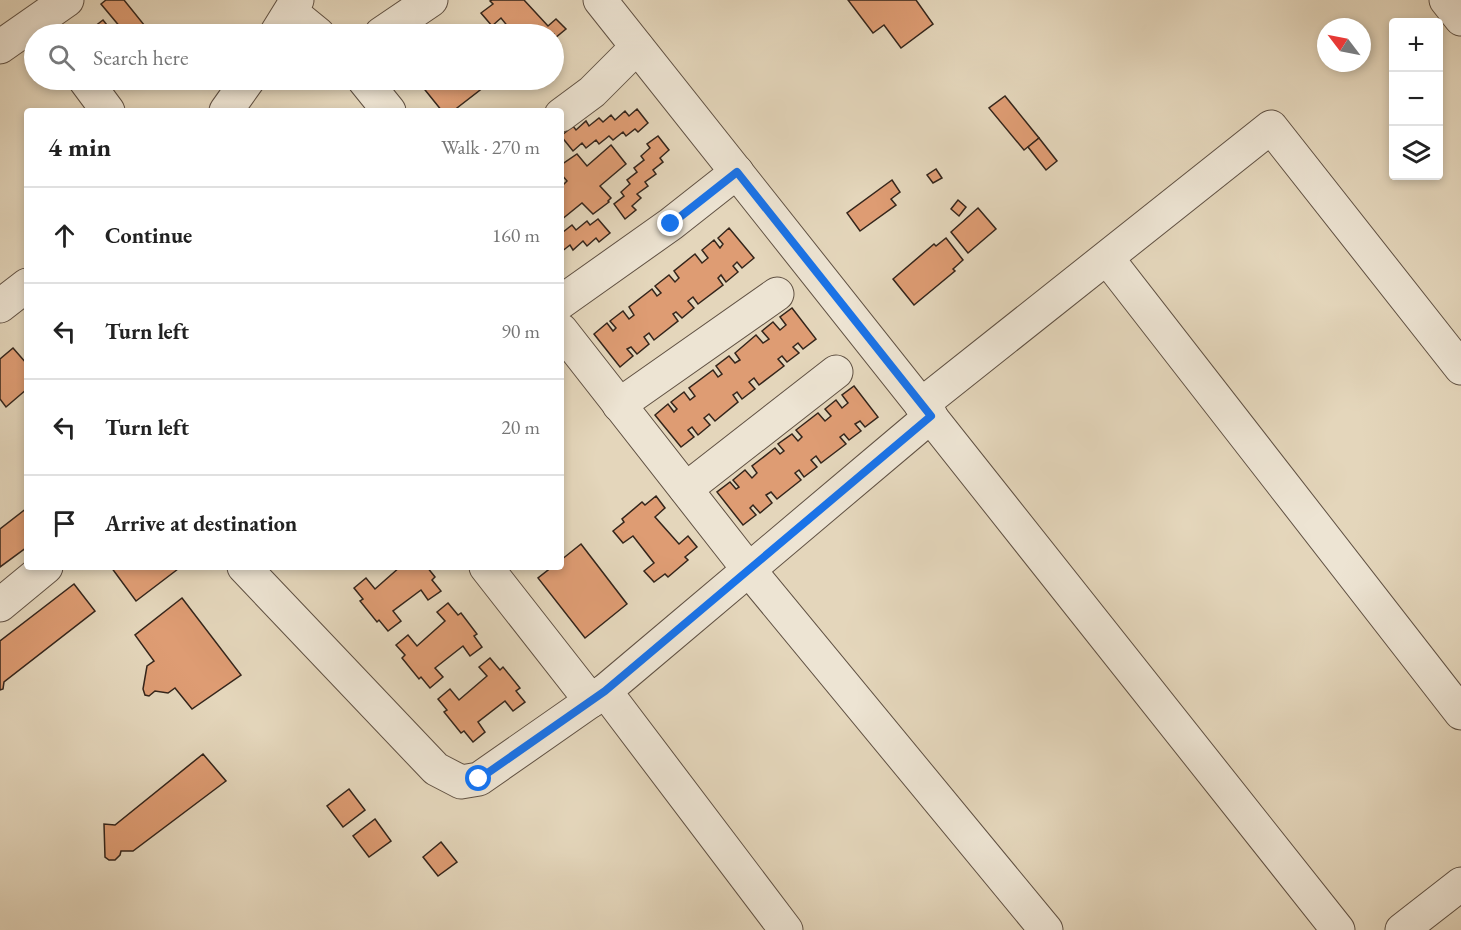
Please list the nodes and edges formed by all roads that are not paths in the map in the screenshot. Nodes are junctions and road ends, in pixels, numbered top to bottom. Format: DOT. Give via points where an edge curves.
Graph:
graph roads {
  1 [pos="67,0"];
  2 [pos="431,0"];
  3 [pos="600,0"];
  4 [pos="1446,0"];
  5 [pos="288,16"];
  6 [pos="38,18"];
  7 [pos="1461,19"];
  8 [pos="301,24"];
  9 [pos="396,24"];
  10 [pos="24,29"];
  11 [pos="637,46"];
  12 [pos="0,47"];
  13 [pos="92,90"];
  14 [pos="241,90"];
  15 [pos="372,90"];
  16 [pos="106,108"];
  17 [pos="228,108"];
  18 [pos="387,108"];
  19 [pos="564,114"];
  20 [pos="737,172"];
  21 [pos="1107,258"];
  22 [pos="777,294"];
  23 [pos="564,300"];
  24 [pos="564,334"];
  25 [pos="1461,368"];
  26 [pos="836,372"];
  27 [pos="620,405"];
  28 [pos="926,411"];
  29 [pos="686,489"];
  30 [pos="42,570"];
  31 [pos="247,570"];
  32 [pos="489,570"];
  33 [pos="749,570"];
  34 [pos="0,604"];
  35 [pos="598,696"];
  36 [pos="1461,713"];
  37 [pos="1461,884"];
  38 [pos="786,930"];
  39 [pos="1046,930"];
  40 [pos="1338,930"];
  41 [pos="1402,930"];
  1 -- 6 [label="street"];
  2 -- 9 [label="street"];
  3 -- 11 [label="street"];
  4 -- 7 [label="street"];
  5 -- 8 [label="street"];
  10 -- 12 [label="street"];
  11 -- 19 [label="street" via="592,93"];
  11 -- 20 [label="street"];
  13 -- 16 [label="street"];
  14 -- 17 [label="street"];
  15 -- 18 [label="street"];
  20 -- 23 [label="street"];
  20 -- 28 [label="street"];
  21 -- 25 [label="street" via="1271,127"];
  21 -- 28 [label="street"];
  21 -- 36 [label="street"];
  22 -- 27 [label="street"];
  24 -- 27 [label="street"];
  26 -- 29 [label="street"];
  27 -- 29 [label="street"];
  28 -- 33 [label="street"];
  28 -- 40 [label="street"];
  29 -- 33 [label="street"];
  30 -- 34 [label="street"];
  31 -- 35 [label="street" via="436,770 461,782 479,779"];
  32 -- 35 [label="street"];
  33 -- 35 [label="street"];
  33 -- 39 [label="street"];
  35 -- 38 [label="street"];
  37 -- 41 [label="street"];
}
